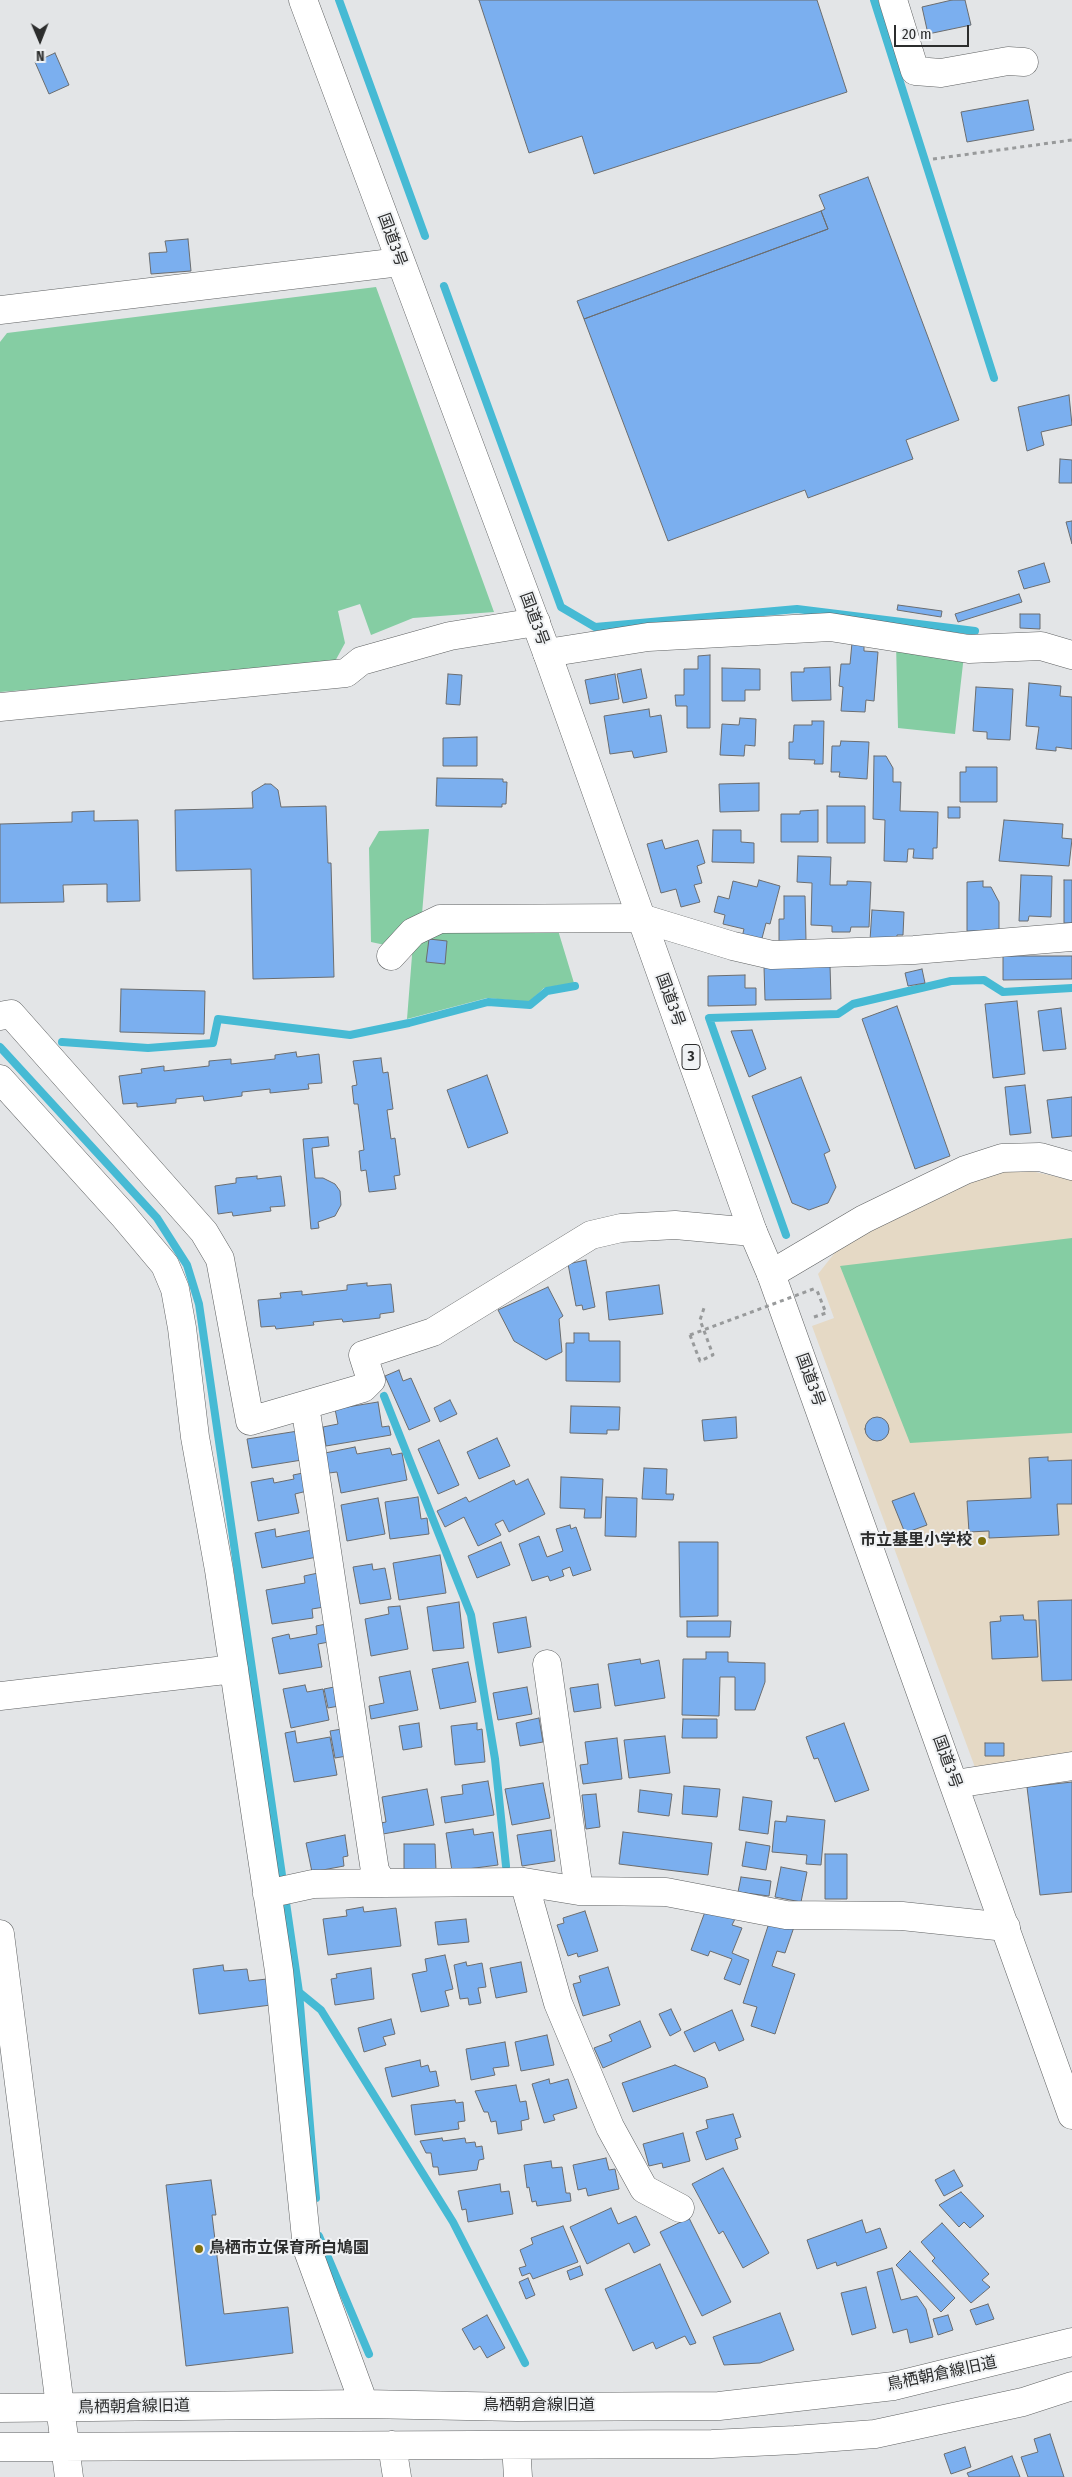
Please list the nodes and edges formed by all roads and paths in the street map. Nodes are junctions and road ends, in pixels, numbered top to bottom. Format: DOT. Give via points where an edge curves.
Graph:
graph roads {
  1 [pos="303,0"];
  2 [pos="893,0"];
  3 [pos="1024,62"];
  4 [pos="1072,140"];
  5 [pos="933,158"];
  6 [pos="400,262"];
  7 [pos="0,310"];
  8 [pos="536,622"];
  9 [pos="547,652"];
  10 [pos="1072,654"];
  11 [pos="0,707"];
  12 [pos="641,918"];
  13 [pos="1072,937"];
  14 [pos="391,956"];
  15 [pos="5,1015"];
  16 [pos="0,1079"];
  17 [pos="1072,1166"];
  18 [pos="753,1232"];
  19 [pos="771,1274"];
  20 [pos="704,1308"];
  21 [pos="809,1310"];
  22 [pos="306,1405"];
  23 [pos="547,1664"];
  24 [pos="234,1669"];
  25 [pos="0,1696"];
  26 [pos="1072,1766"];
  27 [pos="955,1784"];
  28 [pos="524,1882"];
  29 [pos="383,1883"];
  30 [pos="579,1891"];
  31 [pos="267,1894"];
  32 [pos="1006,1927"];
  33 [pos="0,1934"];
  34 [pos="1072,2115"];
  35 [pos="680,2208"];
  36 [pos="1072,2342"];
  37 [pos="1072,2386"];
  38 [pos="364,2404"];
  39 [pos="0,2408"];
  40 [pos="60,2408"];
  41 [pos="392,2444"];
  42 [pos="516,2445"];
  43 [pos="66,2446"];
  44 [pos="0,2447"];
  45 [pos="70,2477"];
  46 [pos="397,2477"];
  47 [pos="518,2477"];
  1 -- 6 [label="main road, 国道3号 / 3"];
  2 -- 3 [label="main road" via="915,71 941,73 1008,61"];
  4 -- 5 [label="path"];
  6 -- 7 [label="main road"];
  6 -- 8 [label="main road, 国道3号 / 3"];
  8 -- 9 [label="main road, 国道3号 / 3"];
  8 -- 11 [label="main road" via="450,636 361,661 346,674"];
  9 -- 10 [label="main road" via="648,638 830,627 969,649 1041,646"];
  9 -- 12 [label="main road, 国道3号 / 3"];
  12 -- 13 [label="main road" via="772,955 914,950"];
  12 -- 14 [label="main road" via="440,919 413,932"];
  12 -- 18 [label="main road, 国道3号 / 3"];
  15 -- 22 [label="main road" via="204,1232 220,1259 250,1421"];
  16 -- 24 [label="main road" via="159,1258 175,1289 195,1437"];
  17 -- 19 [label="main road" via="1040,1157 1002,1158 965,1170 864,1219"];
  18 -- 19 [label="main road, 国道3号 / 3"];
  18 -- 22 [label="main road" via="675,1226 621,1228 591,1235 433,1332 363,1355 372,1380 363,1388"];
  19 -- 27 [label="main road, 国道3号 / 3"];
  20 -- 21 [label="path, bridge" via="700,1320 713,1355 700,1361 690,1336 816,1288 826,1313 812,1318"];
  22 -- 29 [label="main road" via="375,1871"];
  23 -- 30 [label="main road"];
  24 -- 25 [label="main road"];
  24 -- 31 [label="main road"];
  26 -- 27 [label="main road"];
  27 -- 32 [label="main road, 国道3号 / 3"];
  28 -- 29 [label="main road"];
  28 -- 30 [label="main road"];
  28 -- 35 [label="main road" via="558,2003 610,2127 644,2189"];
  29 -- 31 [label="main road" via="313,1884"];
  30 -- 32 [label="main road" via="666,1892 786,1915 902,1916"];
  31 -- 38 [label="main road" via="279,1971 307,2248"];
  32 -- 34 [label="main road, 国道3号 / 3"];
  33 -- 40 [label="main road"];
  36 -- 38 [label="main road, 鳥栖朝倉線旧道" via="894,2386 718,2406"];
  37 -- 42 [label="main road" via="1023,2402 875,2434 712,2444"];
  38 -- 40 [label="main road, 鳥栖朝倉線旧道"];
  39 -- 40 [label="main road, 鳥栖朝倉線旧道"];
  40 -- 43 [label="main road"];
  41 -- 42 [label="main road"];
  41 -- 43 [label="main road"];
  41 -- 46 [label="main road"];
  42 -- 47 [label="main road"];
  43 -- 44 [label="main road"];
  43 -- 45 [label="main road"];
}
